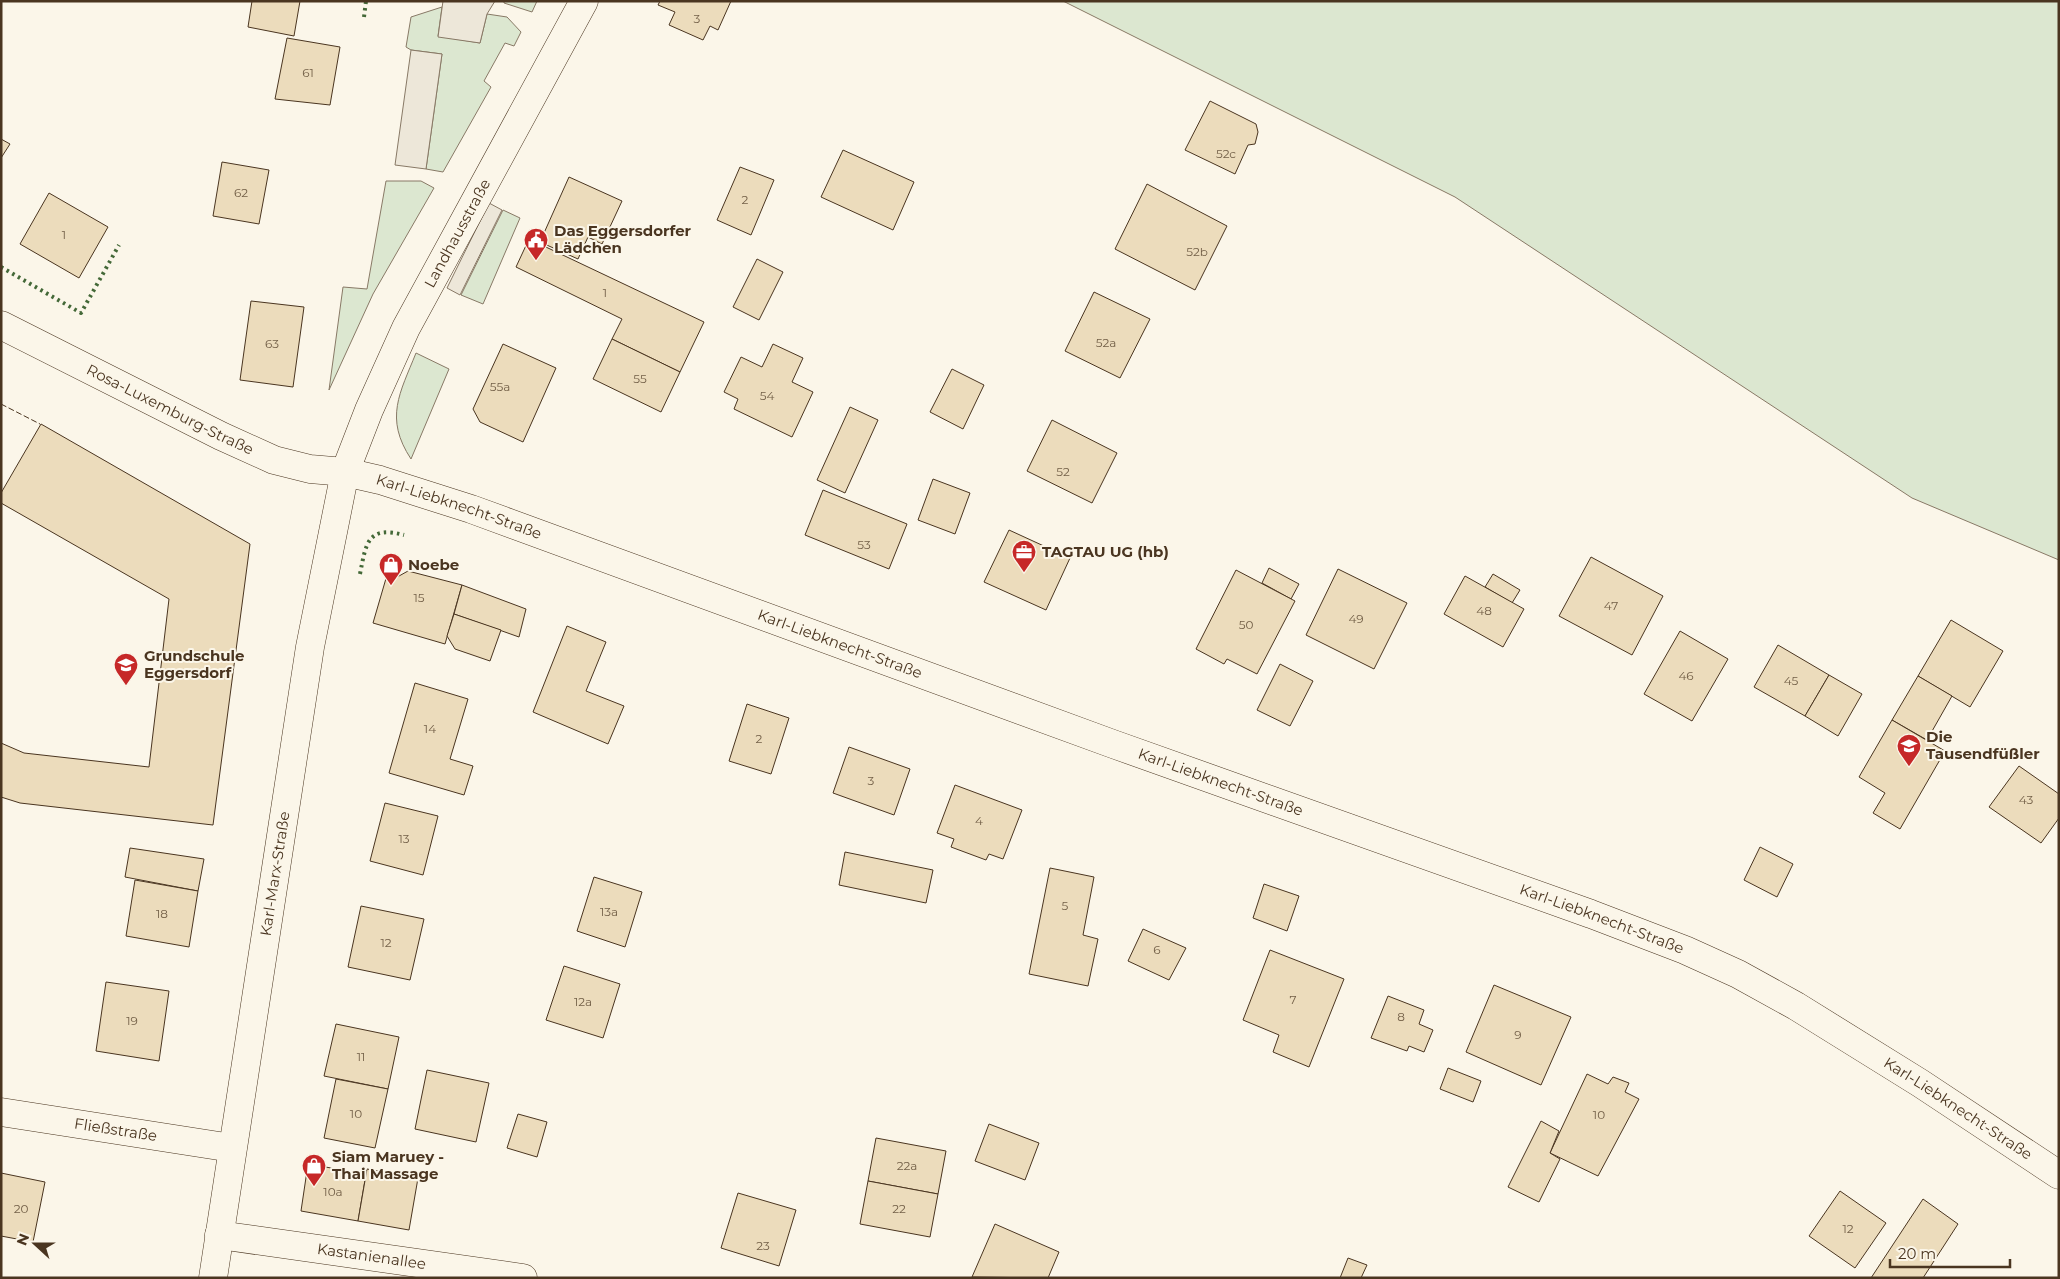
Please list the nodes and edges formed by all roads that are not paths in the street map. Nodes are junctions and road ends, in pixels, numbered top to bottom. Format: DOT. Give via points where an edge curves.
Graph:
graph roads {
  1 [pos="584,1"];
  2 [pos="1,325"];
  3 [pos="345,472"];
  4 [pos="1,1112"];
  5 [pos="232,1148"];
  6 [pos="2059,1175"];
  7 [pos="219,1235"];
  8 [pos="213,1278"];
  9 [pos="523,1278"];
  1 -- 3 [label="street, Landhausstraße" via="406,328"];
  2 -- 3 [label="street, Rosa-Luxemburg-Straße" via="274,460 310,469"];
  3 -- 5 [label="street, Karl-Marx-Straße" via="319,598"];
  3 -- 6 [label="street, Karl-Liebknecht-Straße" via="471,509 1685,950 1796,1006"];
  4 -- 5 [label="street, Fließstraße"];
  5 -- 7 [label="street, Karl-Marx-Straße"];
  7 -- 8 [label="street, Karl-Marx-Straße"];
  7 -- 9 [label="street, Kastanienallee"];
}
